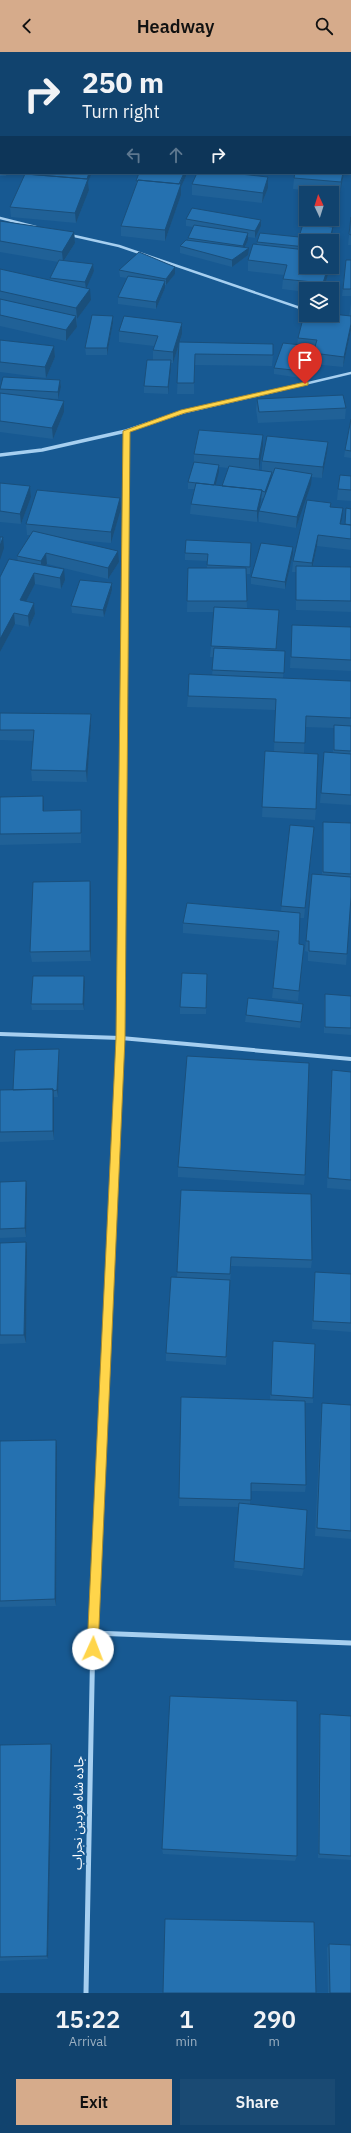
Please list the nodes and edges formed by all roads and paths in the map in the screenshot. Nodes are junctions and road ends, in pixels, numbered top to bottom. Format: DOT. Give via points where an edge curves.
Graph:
graph roads {
  1 [pos="0,218"];
  2 [pos="37,227"];
  3 [pos="67,234"];
  4 [pos="299,308"];
  5 [pos="351,373"];
  6 [pos="126,431"];
  7 [pos="0,455"];
  8 [pos="0,1034"];
  9 [pos="120,1038"];
  10 [pos="351,1059"];
  11 [pos="93,1634"];
  12 [pos="351,1644"];
  13 [pos="86,1993"];
  1 -- 2 [label="street"];
  3 -- 4 [label="street" via="119,246"];
  5 -- 6 [label="street" via="183,412"];
  6 -- 7 [label="street" via="42,450"];
  6 -- 9 [label="street, جاده شاه فردین نجراب"];
  8 -- 9 [label="street"];
  9 -- 10 [label="street"];
  9 -- 11 [label="street, جاده شاه فردین نجراب"];
  11 -- 12 [label="street"];
  11 -- 13 [label="street, جاده شاه فردین نجراب"];
}
